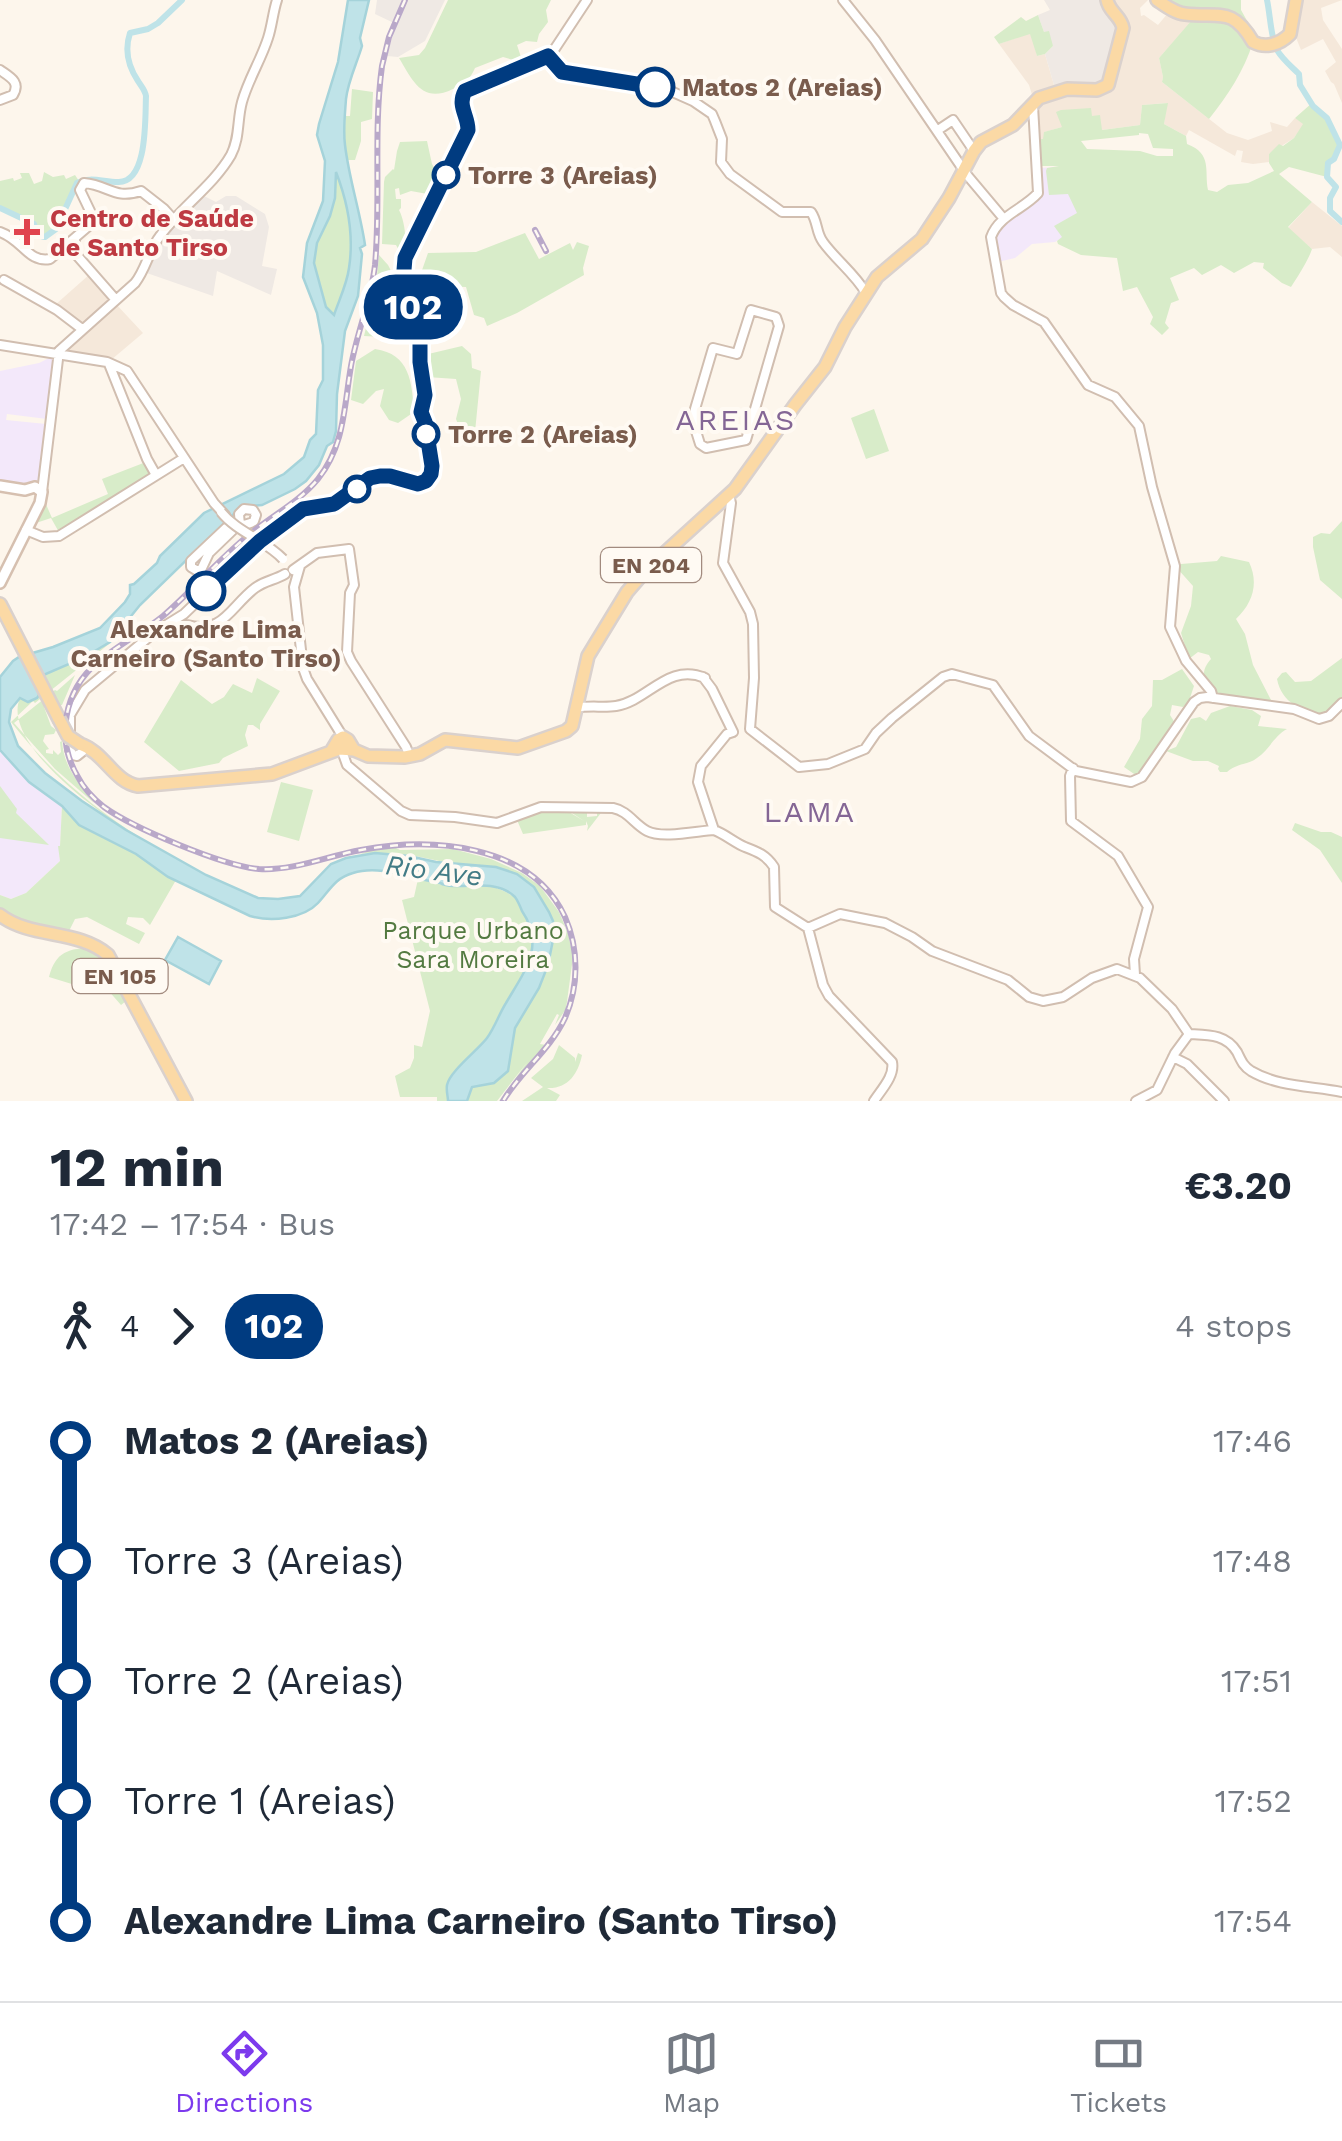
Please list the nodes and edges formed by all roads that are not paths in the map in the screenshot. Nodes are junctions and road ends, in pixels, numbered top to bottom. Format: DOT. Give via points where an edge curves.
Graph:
graph roads {
  1 [pos="277,0"];
  2 [pos="587,0"];
  3 [pos="843,0"];
  4 [pos="1107,0"];
  5 [pos="1157,0"];
  6 [pos="1296,0"];
  7 [pos="548,56"];
  8 [pos="0,70"];
  9 [pos="1,100"];
  10 [pos="1034,103"];
  11 [pos="938,130"];
  12 [pos="974,151"];
  13 [pos="964,170"];
  14 [pos="1004,218"];
  15 [pos="173,219"];
  16 [pos="0,232"];
  17 [pos="75,239"];
  18 [pos="62,250"];
  19 [pos="74,252"];
  20 [pos="0,269"];
  21 [pos="2,285"];
  22 [pos="866,288"];
  23 [pos="116,300"];
  24 [pos="82,329"];
  25 [pos="0,345"];
  26 [pos="62,352"];
  27 [pos="109,364"];
  28 [pos="756,448"];
  29 [pos="184,458"];
  30 [pos="170,466"];
  31 [pos="193,471"];
  32 [pos="156,475"];
  33 [pos="0,486"];
  34 [pos="35,491"];
  35 [pos="729,496"];
  36 [pos="30,528"];
  37 [pos="241,528"];
  38 [pos="289,573"];
  39 [pos="0,582"];
  40 [pos="0,604"];
  41 [pos="186,619"];
  42 [pos="1213,698"];
  43 [pos="1342,703"];
  44 [pos="580,705"];
  45 [pos="342,746"];
  46 [pos="83,748"];
  47 [pos="410,757"];
  48 [pos="1073,768"];
  49 [pos="714,830"];
  50 [pos="0,915"];
  51 [pos="808,928"];
  52 [pos="1135,975"];
  53 [pos="1189,1034"];
  54 [pos="1173,1057"];
  55 [pos="1342,1092"];
  56 [pos="186,1101"];
  57 [pos="874,1101"];
  58 [pos="1136,1101"];
  59 [pos="1224,1101"];
  1 -- 15 [label="street" via="233,151"];
  2 -- 7 [label="street"];
  3 -- 11 [label="street"];
  4 -- 10 [label="main road, EN 204" via="1124,28 1108,85 1048,94"];
  5 -- 6 [label="main road" via="1181,14 1230,16 1253,42 1274,44 1292,32"];
  7 -- 22 [label="street" via="562,72 672,90 706,109 721,132 724,168 782,212 811,212 820,238"];
  7 -- 41 [label="street" via="465,91 461,106 468,130 405,258 420,338 431,474 418,484 370,478 334,504 298,512 260,541"];
  8 -- 9 [label="street" via="16,87"];
  10 -- 12 [label="main road, EN 204"];
  10 -- 14 [label="street" via="1038,190"];
  11 -- 12 [label="street" via="953,120"];
  11 -- 13 [label="street"];
  12 -- 13 [label="main road, EN 204"];
  13 -- 14 [label="street"];
  13 -- 22 [label="main road, EN 204" via="922,239"];
  14 -- 42 [label="street" via="991,236 1001,293 1048,326 1088,385 1115,397 1139,426 1174,566 1170,627"];
  15 -- 17 [label="street" via="141,192 122,196 82,184 92,219"];
  15 -- 23 [label="street" via="141,274"];
  16 -- 18 [label="street" via="33,258"];
  17 -- 18 [label="street"];
  17 -- 19 [label="street"];
  18 -- 19 [label="street"];
  19 -- 23 [label="street"];
  20 -- 21 [label="street"];
  21 -- 24 [label="street"];
  22 -- 28 [label="main road, EN 204" via="830,360"];
  23 -- 24 [label="street"];
  24 -- 26 [label="street"];
  25 -- 26 [label="street"];
  26 -- 27 [label="street"];
  26 -- 34 [label="street" via="44,475"];
  27 -- 29 [label="street" via="130,374"];
  27 -- 32 [label="street"];
  28 -- 28 [label="street" via="780,326 776,317 751,310 738,354 713,348 695,428 700,444 710,448"];
  28 -- 35 [label="main road, EN 204"];
  29 -- 30 [label="street"];
  29 -- 31 [label="street"];
  30 -- 31 [label="street"];
  30 -- 32 [label="street"];
  31 -- 37 [label="street, bridge" via="220,512"];
  32 -- 36 [label="street" via="59,536"];
  33 -- 34 [label="main road"];
  34 -- 36 [label="main road" via="40,503"];
  35 -- 44 [label="main road, EN 204" via="627,592 588,656"];
  35 -- 48 [label="street" via="724,568 753,624 750,729 793,764 828,764 865,749 892,718 952,674 992,685 1030,736"];
  36 -- 39 [label="main road"];
  37 -- 37 [label="street, bridge" via="239,514 250,508 256,518"];
  37 -- 37 [label="street" via="222,532 191,567 201,570 209,554"];
  37 -- 38 [label="street, bridge" via="271,548"];
  38 -- 41 [label="street" via="254,588 214,626"];
  38 -- 45 [label="street" via="303,668"];
  38 -- 47 [label="street" via="317,553 349,549 354,585 347,652"];
  40 -- 46 [label="main road, bridge" via="68,736"];
  41 -- 46 [label="street" via="154,632 79,697 70,738 73,754"];
  42 -- 43 [label="street" via="1319,719"];
  42 -- 48 [label="street" via="1194,702 1131,782"];
  44 -- 47 [label="main road" via="566,731 518,748 452,740"];
  44 -- 49 [label="street" via="620,706 683,674 709,682 729,731 701,766 698,782"];
  45 -- 46 [label="main road" via="272,774 138,786"];
  45 -- 47 [label="main road" via="368,756"];
  45 -- 49 [label="street" via="347,765 410,815 497,823 542,808 620,808 657,834"];
  48 -- 52 [label="street" via="1071,821 1118,856 1148,907"];
  49 -- 51 [label="street" via="770,861 775,907"];
  50 -- 56 [label="main road, EN 105" via="108,955"];
  51 -- 52 [label="street" via="840,914 885,924 1044,1001 1117,969"];
  51 -- 57 [label="street" via="829,996 892,1062 892,1075"];
  52 -- 53 [label="street"];
  53 -- 54 [label="street"];
  53 -- 55 [label="street" via="1225,1039 1253,1072"];
  54 -- 58 [label="street" via="1157,1090"];
  54 -- 59 [label="street"];
}
